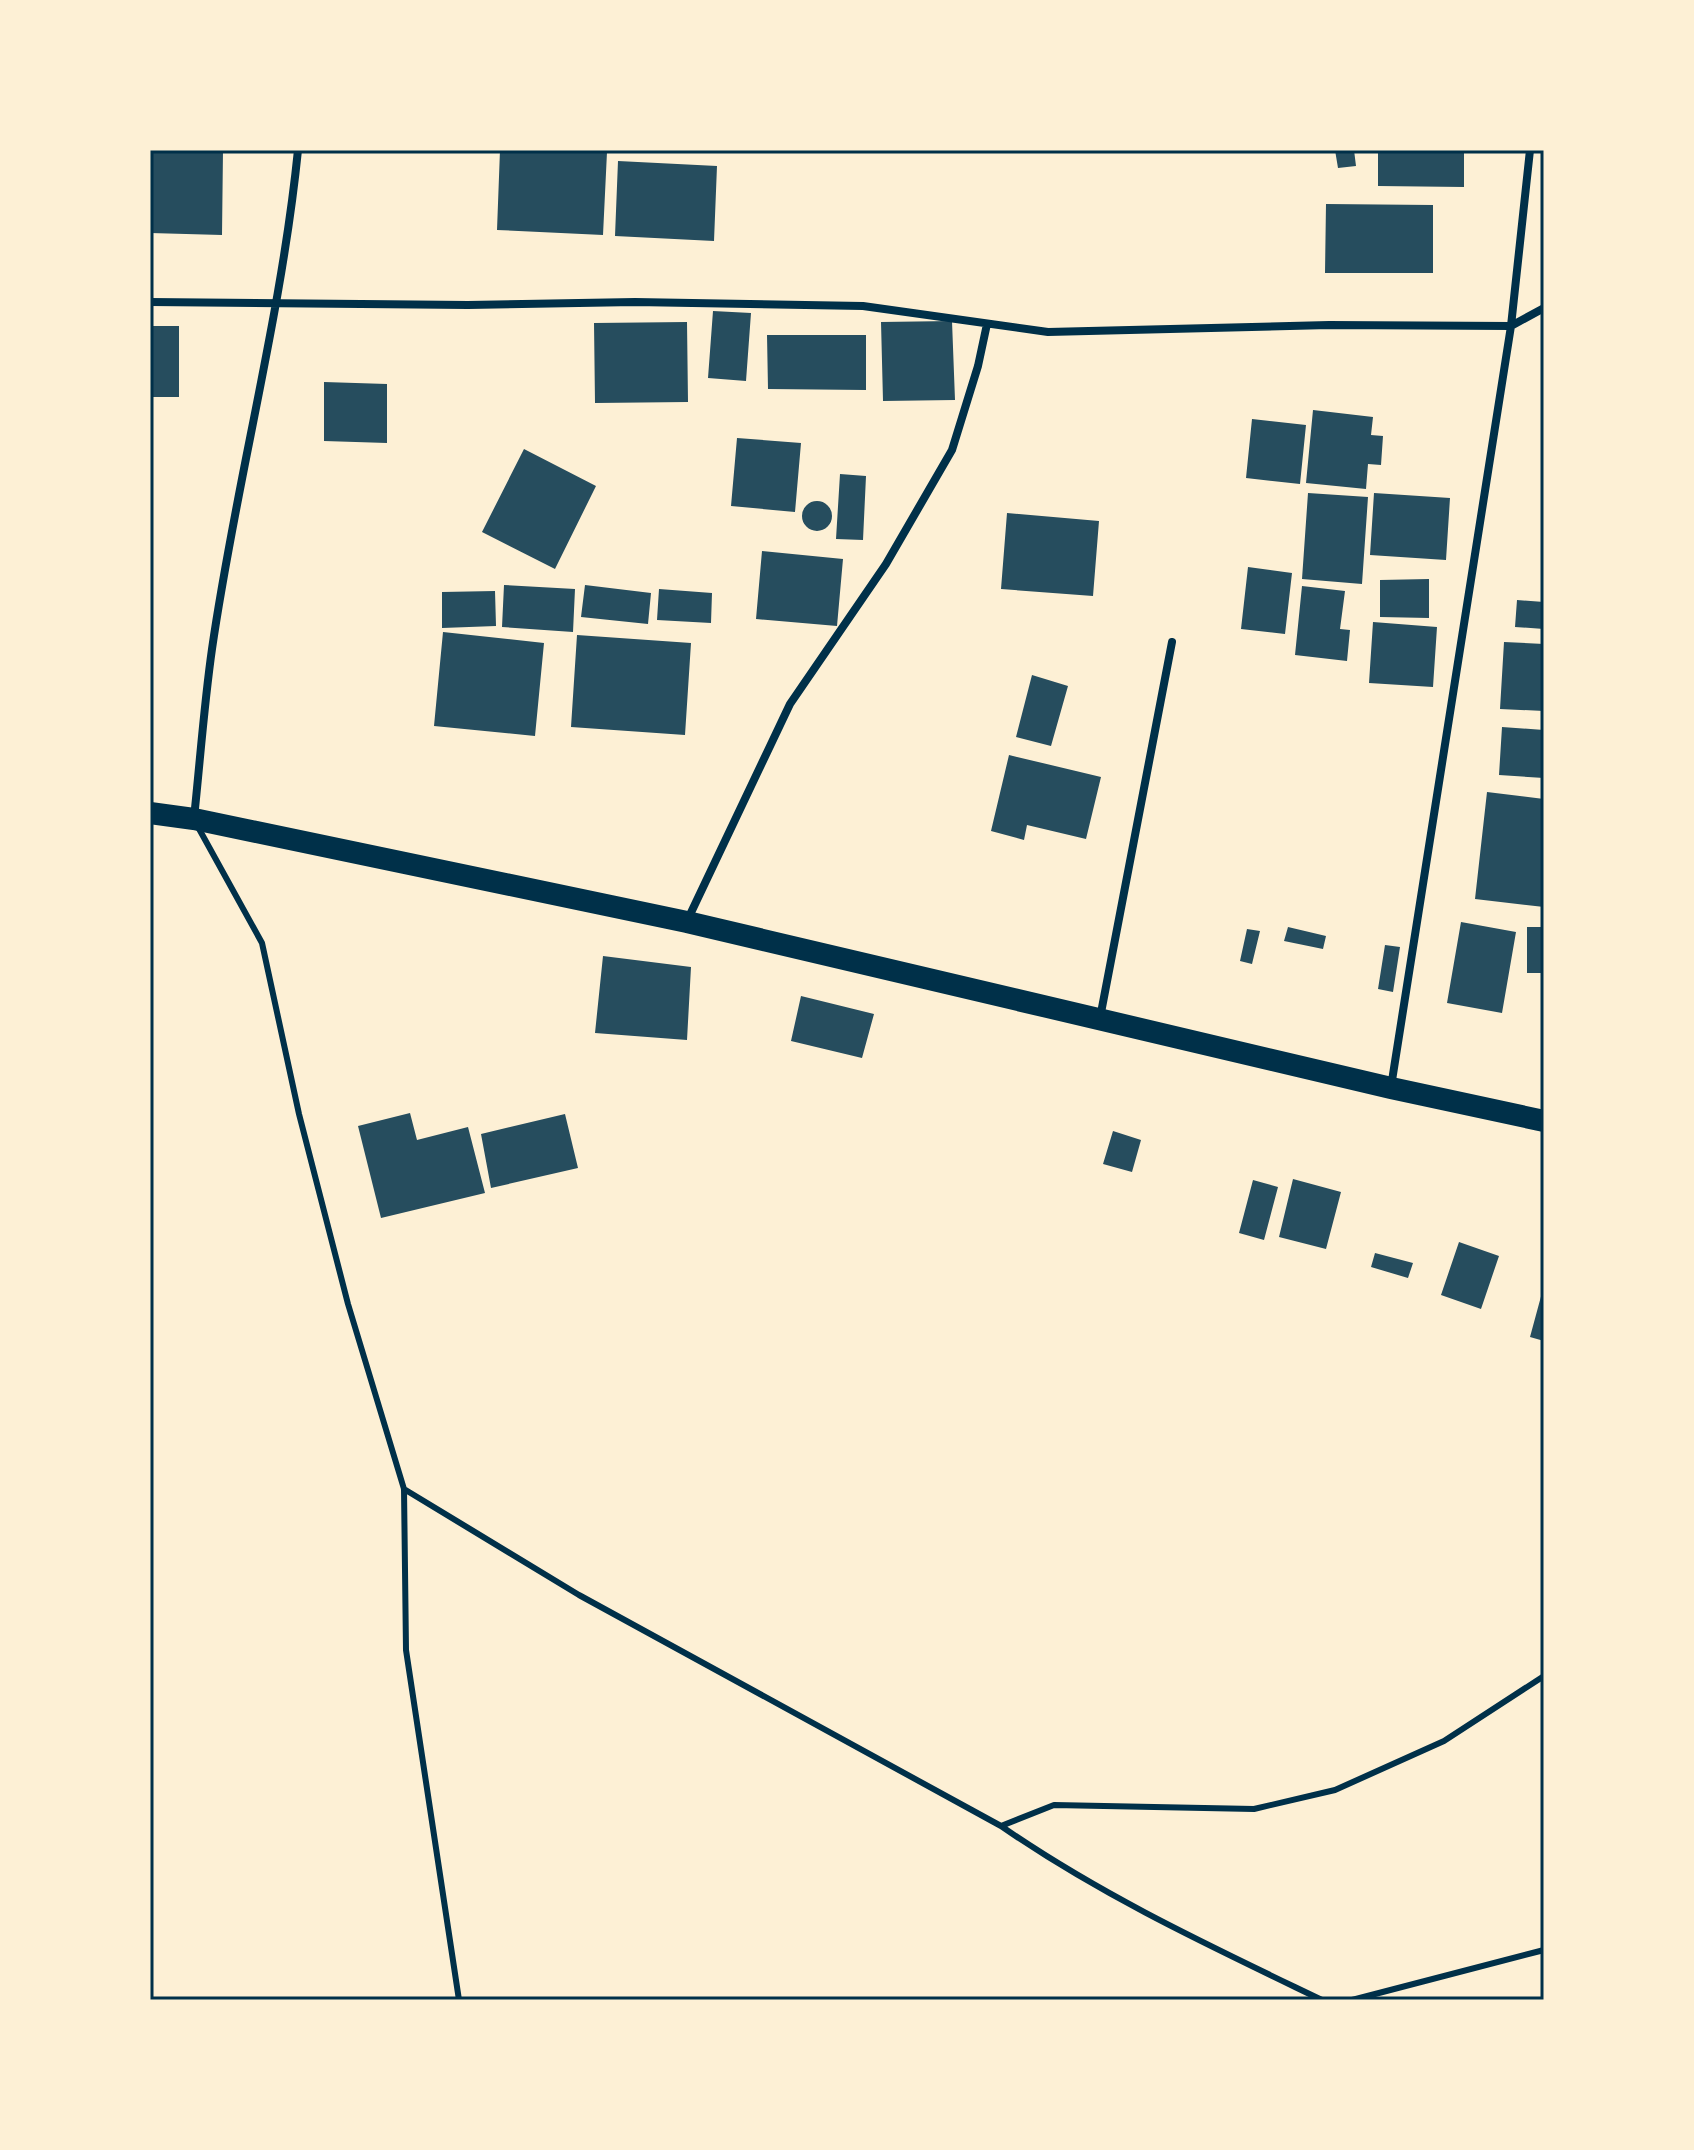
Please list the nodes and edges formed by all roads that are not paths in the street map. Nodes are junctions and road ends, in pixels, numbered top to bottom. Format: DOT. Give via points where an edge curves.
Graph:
graph roads {
  1 [pos="298,150"];
  2 [pos="1530,150"];
  3 [pos="150,302"];
  4 [pos="277,305"];
  5 [pos="1544,308"];
  6 [pos="987,324"];
  7 [pos="1511,326"];
  8 [pos="1172,642"];
  9 [pos="150,813"];
  10 [pos="194,819"];
  11 [pos="687,922"];
  12 [pos="1099,1019"];
  13 [pos="1391,1088"];
  14 [pos="1544,1121"];
  15 [pos="404,1489"];
  16 [pos="1544,1676"];
  17 [pos="1001,1826"];
  18 [pos="1544,1950"];
  19 [pos="459,2000"];
  20 [pos="1322,2000"];
  21 [pos="1352,2000"];
  1 -- 4 [label="street"];
  2 -- 7 [label="street"];
  3 -- 4 [label="street"];
  4 -- 6 [label="street" via="863,306"];
  4 -- 10 [label="street" via="212,648"];
  5 -- 7 [label="street"];
  6 -- 7 [label="street" via="1048,332"];
  6 -- 11 [label="street" via="952,450 886,564 790,704"];
  7 -- 13 [label="street"];
  8 -- 12 [label="street"];
  9 -- 10 [label="highway"];
  10 -- 11 [label="highway"];
  10 -- 15 [label="lane" via="262,943 348,1304"];
  11 -- 12 [label="highway"];
  12 -- 13 [label="highway"];
  13 -- 14 [label="highway"];
  15 -- 17 [label="lane" via="579,1595"];
  15 -- 19 [label="lane" via="406,1650"];
  16 -- 17 [label="lane" via="1444,1741 1335,1790 1254,1809 1054,1805"];
  17 -- 20 [label="lane" via="1156,1920"];
  18 -- 21 [label="lane"];
}
